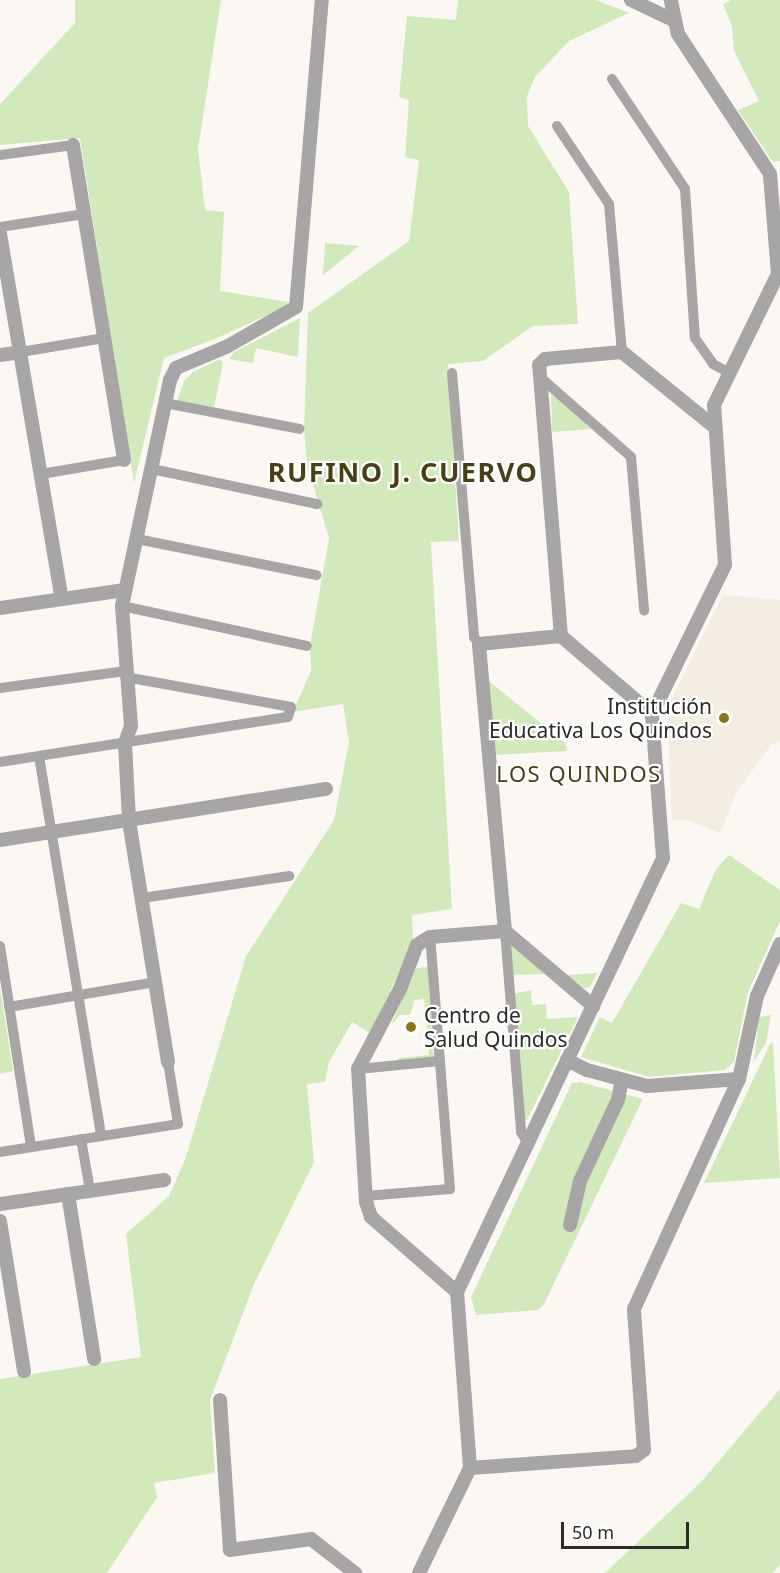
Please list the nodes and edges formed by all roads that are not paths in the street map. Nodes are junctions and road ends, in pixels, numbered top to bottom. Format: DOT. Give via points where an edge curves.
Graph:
graph roads {
  1 [pos="322,0"];
  2 [pos="632,0"];
  3 [pos="671,0"];
  4 [pos="673,20"];
  5 [pos="612,79"];
  6 [pos="557,126"];
  7 [pos="74,145"];
  8 [pos="0,155"];
  9 [pos="84,214"];
  10 [pos="0,227"];
  11 [pos="0,234"];
  12 [pos="104,338"];
  13 [pos="21,352"];
  14 [pos="622,352"];
  15 [pos="0,355"];
  16 [pos="452,373"];
  17 [pos="729,373"];
  18 [pos="540,377"];
  19 [pos="165,403"];
  20 [pos="712,425"];
  21 [pos="300,429"];
  22 [pos="124,460"];
  23 [pos="152,470"];
  24 [pos="41,474"];
  25 [pos="316,504"];
  26 [pos="137,539"];
  27 [pos="316,575"];
  28 [pos="125,590"];
  29 [pos="62,600"];
  30 [pos="122,606"];
  31 [pos="0,608"];
  32 [pos="644,610"];
  33 [pos="561,636"];
  34 [pos="478,644"];
  35 [pos="307,646"];
  36 [pos="126,674"];
  37 [pos="0,688"];
  38 [pos="652,714"];
  39 [pos="125,743"];
  40 [pos="39,756"];
  41 [pos="0,762"];
  42 [pos="326,789"];
  43 [pos="129,820"];
  44 [pos="51,832"];
  45 [pos="0,840"];
  46 [pos="289,876"];
  47 [pos="142,898"];
  48 [pos="505,931"];
  49 [pos="430,937"];
  50 [pos="780,944"];
  51 [pos="0,946"];
  52 [pos="155,982"];
  53 [pos="79,994"];
  54 [pos="593,1006"];
  55 [pos="9,1007"];
  56 [pos="567,1060"];
  57 [pos="440,1061"];
  58 [pos="168,1062"];
  59 [pos="358,1069"];
  60 [pos="739,1079"];
  61 [pos="622,1080"];
  62 [pos="102,1136"];
  63 [pos="81,1139"];
  64 [pos="527,1142"];
  65 [pos="31,1147"];
  66 [pos="0,1152"];
  67 [pos="164,1180"];
  68 [pos="90,1190"];
  69 [pos="68,1194"];
  70 [pos="366,1196"];
  71 [pos="0,1204"];
  72 [pos="0,1221"];
  73 [pos="570,1225"];
  74 [pos="457,1292"];
  75 [pos="94,1359"];
  76 [pos="24,1371"];
  77 [pos="220,1400"];
  78 [pos="470,1468"];
  79 [pos="355,1573"];
  80 [pos="419,1573"];
  1 -- 19 [label="street" via="296,307 287,316 176,368"];
  2 -- 4 [label="street"];
  3 -- 4 [label="street"];
  4 -- 17 [label="street" via="678,34 770,174 778,274"];
  5 -- 17 [label="street" via="685,189 695,338 713,364"];
  6 -- 14 [label="street" via="609,204"];
  7 -- 8 [label="street"];
  7 -- 9 [label="street"];
  9 -- 10 [label="street"];
  9 -- 12 [label="street"];
  11 -- 13 [label="street"];
  12 -- 13 [label="street"];
  12 -- 22 [label="street"];
  13 -- 15 [label="street"];
  13 -- 24 [label="street"];
  14 -- 18 [label="street" via="545,359 539,365"];
  14 -- 20 [label="street"];
  16 -- 34 [label="street" via="474,638"];
  17 -- 20 [label="street" via="714,405"];
  18 -- 32 [label="street" via="631,457"];
  18 -- 33 [label="street"];
  19 -- 21 [label="street"];
  19 -- 23 [label="street"];
  20 -- 38 [label="street" via="725,565"];
  22 -- 24 [label="street"];
  23 -- 25 [label="street"];
  23 -- 26 [label="street"];
  24 -- 29 [label="street"];
  26 -- 27 [label="street"];
  26 -- 28 [label="street"];
  28 -- 29 [label="street"];
  28 -- 30 [label="street"];
  29 -- 31 [label="street"];
  30 -- 35 [label="street"];
  30 -- 36 [label="street"];
  33 -- 34 [label="street"];
  33 -- 38 [label="street"];
  34 -- 48 [label="street"];
  36 -- 37 [label="street"];
  36 -- 39 [label="street" via="131,726"];
  36 -- 39 [label="street" via="291,707 288,717"];
  38 -- 54 [label="street" via="663,858"];
  39 -- 40 [label="street"];
  39 -- 43 [label="street"];
  40 -- 41 [label="street"];
  40 -- 44 [label="street"];
  42 -- 43 [label="street"];
  43 -- 44 [label="street"];
  43 -- 47 [label="street"];
  44 -- 45 [label="street"];
  44 -- 53 [label="street"];
  46 -- 47 [label="street"];
  47 -- 52 [label="street"];
  48 -- 49 [label="street"];
  48 -- 54 [label="street"];
  48 -- 64 [label="street" via="521,1132"];
  49 -- 57 [label="street"];
  49 -- 59 [label="street" via="417,945 400,989"];
  50 -- 60 [label="street" via="757,996"];
  51 -- 55 [label="street"];
  52 -- 53 [label="street"];
  52 -- 58 [label="street"];
  53 -- 55 [label="street"];
  53 -- 62 [label="street"];
  54 -- 56 [label="street"];
  55 -- 65 [label="street"];
  56 -- 61 [label="street"];
  56 -- 64 [label="street"];
  57 -- 59 [label="street"];
  57 -- 70 [label="street" via="450,1189"];
  58 -- 62 [label="street" via="178,1124"];
  59 -- 70 [label="street"];
  60 -- 61 [label="street" via="662,1087"];
  60 -- 78 [label="street" via="634,1309 644,1450 636,1456"];
  61 -- 73 [label="street" via="618,1100 580,1180"];
  62 -- 63 [label="street"];
  63 -- 65 [label="street"];
  63 -- 68 [label="street"];
  64 -- 74 [label="street"];
  65 -- 66 [label="street"];
  67 -- 68 [label="street"];
  68 -- 69 [label="street"];
  69 -- 71 [label="street"];
  69 -- 75 [label="street"];
  70 -- 74 [label="street" via="371,1217"];
  72 -- 76 [label="street"];
  74 -- 78 [label="street"];
  77 -- 79 [label="street" via="230,1550 311,1539"];
  78 -- 80 [label="street"];
}
